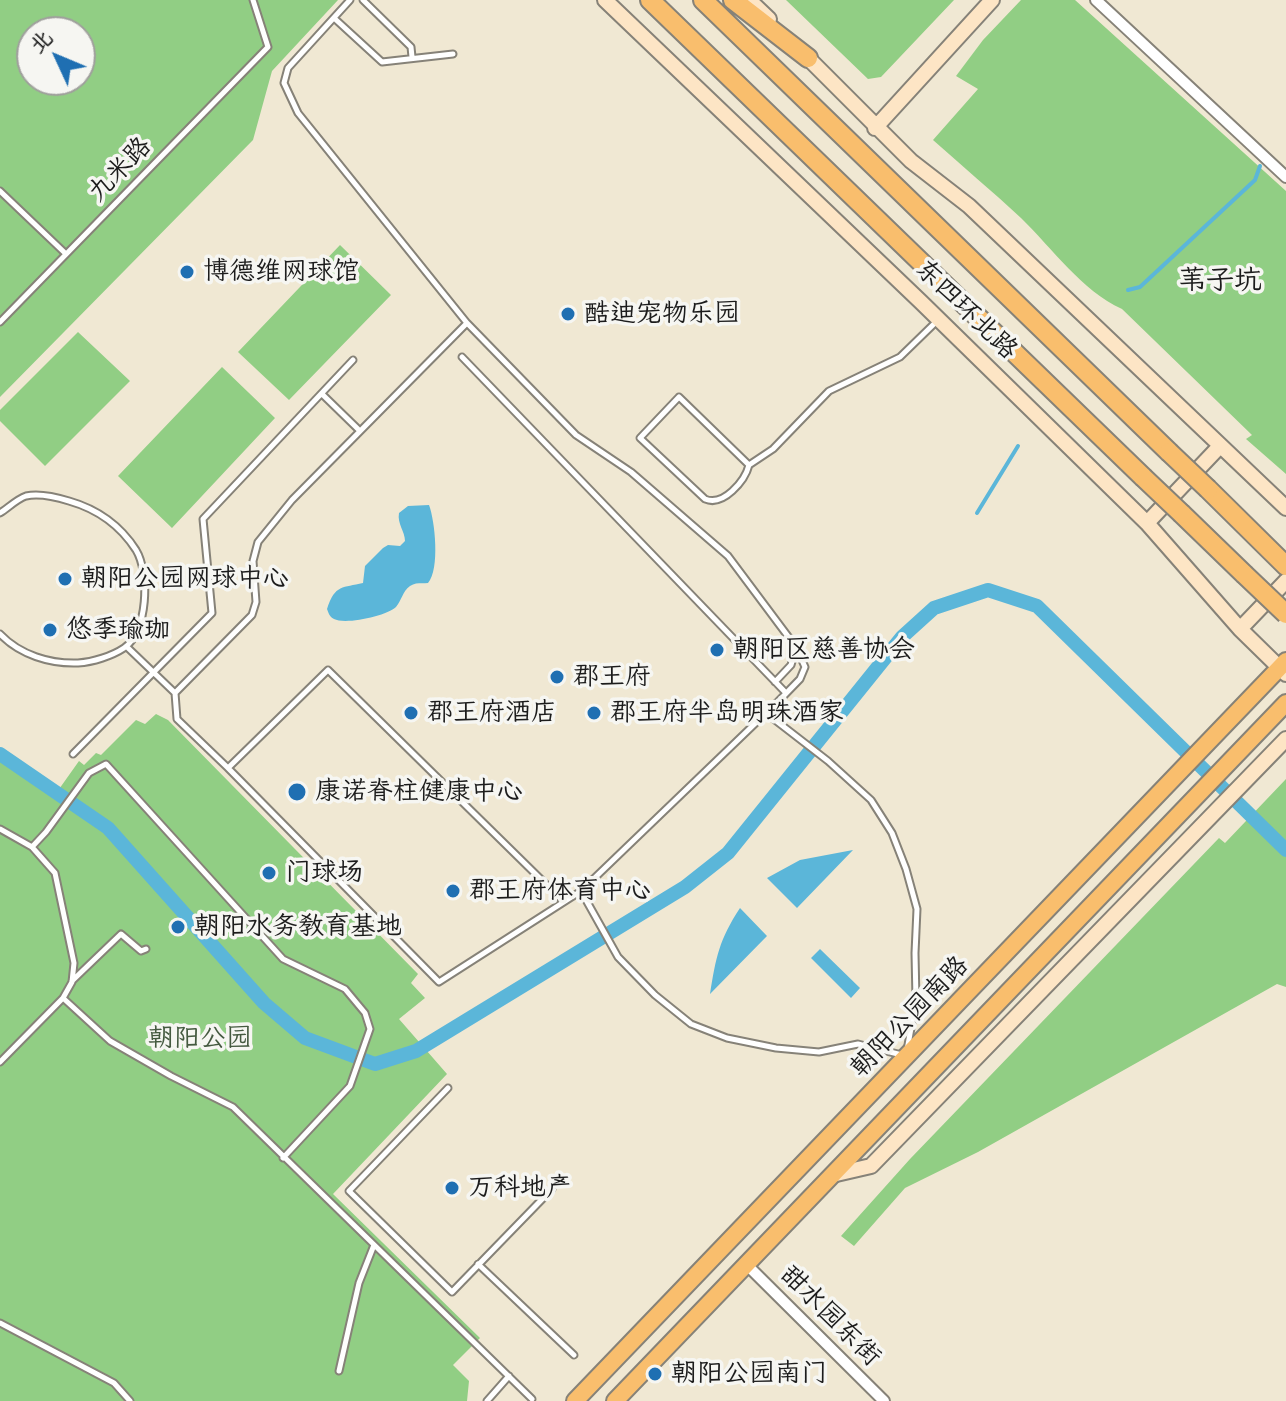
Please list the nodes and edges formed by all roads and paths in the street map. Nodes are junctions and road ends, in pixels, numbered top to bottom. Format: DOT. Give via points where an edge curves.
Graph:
graph roads {
  1 [pos="253,0"];
  2 [pos="350,0"];
  3 [pos="363,0"];
  4 [pos="605,0"];
  5 [pos="650,0"];
  6 [pos="703,0"];
  7 [pos="733,0"];
  8 [pos="749,0"];
  9 [pos="992,0"];
  10 [pos="1096,0"];
  11 [pos="334,18"];
  12 [pos="453,54"];
  13 [pos="412,57"];
  14 [pos="808,58"];
  15 [pos="875,128"];
  16 [pos="1286,177"];
  17 [pos="0,191"];
  18 [pos="66,254"];
  19 [pos="938,319"];
  20 [pos="0,322"];
  21 [pos="467,323"];
  22 [pos="462,357"];
  23 [pos="353,360"];
  24 [pos="322,394"];
  25 [pos="360,431"];
  26 [pos="1220,446"];
  27 [pos="749,465"];
  28 [pos="1286,508"];
  29 [pos="0,513"];
  30 [pos="1147,523"];
  31 [pos="1286,566"];
  32 [pos="1286,581"];
  33 [pos="1286,614"];
  34 [pos="1240,629"];
  35 [pos="0,634"];
  36 [pos="127,647"];
  37 [pos="796,647"];
  38 [pos="1284,667"];
  39 [pos="152,671"];
  40 [pos="775,682"];
  41 [pos="175,693"];
  42 [pos="786,693"];
  43 [pos="1286,703"];
  44 [pos="766,713"];
  45 [pos="1286,739"];
  46 [pos="73,754"];
  47 [pos="228,768"];
  48 [pos="0,829"];
  49 [pos="32,847"];
  50 [pos="581,891"];
  51 [pos="563,901"];
  52 [pos="146,949"];
  53 [pos="72,982"];
  54 [pos="63,998"];
  55 [pos="906,1056"];
  56 [pos="0,1062"];
  57 [pos="448,1088"];
  58 [pos="283,1158"];
  59 [pos="830,1175"];
  60 [pos="552,1189"];
  61 [pos="374,1245"];
  62 [pos="745,1263"];
  63 [pos="478,1264"];
  64 [pos="0,1323"];
  65 [pos="574,1355"];
  66 [pos="339,1371"];
  67 [pos="509,1376"];
  68 [pos="532,1399"];
  69 [pos="130,1401"];
  70 [pos="487,1401"];
  71 [pos="575,1401"];
  72 [pos="615,1401"];
  73 [pos="884,1401"];
  1 -- 18 [label="lane, 九米路" via="268,47"];
  2 -- 11 [label="lane"];
  3 -- 13 [label="lane" via="411,47"];
  4 -- 19 [label="street, 东四环北路"];
  5 -- 33 [label="highway, 东四环北路, bridge"];
  6 -- 31 [label="highway, 东四环北路, bridge"];
  7 -- 14 [label="highway"];
  8 -- 14 [label="street"];
  9 -- 15 [label="street"];
  10 -- 16 [label="street"];
  11 -- 13 [label="lane" via="382,62"];
  11 -- 21 [label="lane" via="288,68 284,83 298,113"];
  12 -- 13 [label="lane"];
  14 -- 15 [label="street"];
  15 -- 26 [label="street" via="969,206"];
  17 -- 18 [label="lane"];
  18 -- 20 [label="lane, 九米路"];
  19 -- 27 [label="lane" via="900,357 829,391 773,449"];
  19 -- 30 [label="street, 东四环北路"];
  21 -- 25 [label="lane"];
  21 -- 37 [label="lane" via="576,435 631,472 728,556"];
  22 -- 40 [label="lane"];
  23 -- 24 [label="lane"];
  24 -- 25 [label="lane"];
  24 -- 39 [label="lane" via="203,519 212,613"];
  25 -- 41 [label="lane" via="258,542 252,615"];
  26 -- 28 [label="street"];
  26 -- 30 [label="street"];
  27 -- 27 [label="lane" via="679,397 640,438 712,502 746,475"];
  29 -- 36 [label="lane" via="25,497 53,496 88,506 117,526 138,553 147,589 140,623"];
  30 -- 34 [label="street, 东四环北路"];
  32 -- 34 [label="street"];
  34 -- 38 [label="street, 东四环北路"];
  35 -- 36 [label="lane" via="27,654 62,663 91,662"];
  36 -- 39 [label="lane"];
  37 -- 40 [label="lane" via="791,665"];
  37 -- 42 [label="lane" via="805,667"];
  38 -- 55 [label="main road, 朝阳公园南路"];
  39 -- 41 [label="lane"];
  39 -- 46 [label="lane"];
  40 -- 42 [label="lane"];
  41 -- 47 [label="lane" via="177,719"];
  42 -- 44 [label="lane"];
  43 -- 59 [label="main road, 朝阳公园南路"];
  44 -- 50 [label="lane"];
  44 -- 55 [label="lane" via="871,800 892,833 917,909 916,1000"];
  45 -- 59 [label="street" via="871,1166"];
  47 -- 51 [label="lane" via="439,982"];
  47 -- 51 [label="lane" via="328,670"];
  48 -- 49 [label="lane"];
  49 -- 53 [label="lane" via="55,873 74,963"];
  49 -- 58 [label="lane" via="89,773 106,764 283,959 345,989 365,1013 370,1029 350,1086"];
  50 -- 51 [label="lane"];
  50 -- 55 [label="lane" via="618,957 691,1024 776,1048 819,1052 858,1044"];
  52 -- 53 [label="lane" via="141,951 121,934"];
  53 -- 54 [label="lane"];
  54 -- 56 [label="lane"];
  54 -- 58 [label="lane" via="110,1041 233,1107"];
  55 -- 71 [label="main road, 朝阳公园南路"];
  57 -- 63 [label="lane" via="349,1191 452,1292"];
  58 -- 61 [label="lane"];
  59 -- 62 [label="main road, 朝阳公园南路"];
  60 -- 63 [label="lane"];
  61 -- 66 [label="lane" via="359,1283"];
  61 -- 67 [label="lane"];
  62 -- 72 [label="main road, 朝阳公园南路"];
  62 -- 73 [label="street, 甜水园东街"];
  63 -- 65 [label="lane"];
  64 -- 69 [label="lane" via="114,1383"];
  67 -- 68 [label="lane"];
  67 -- 70 [label="lane"];
}
